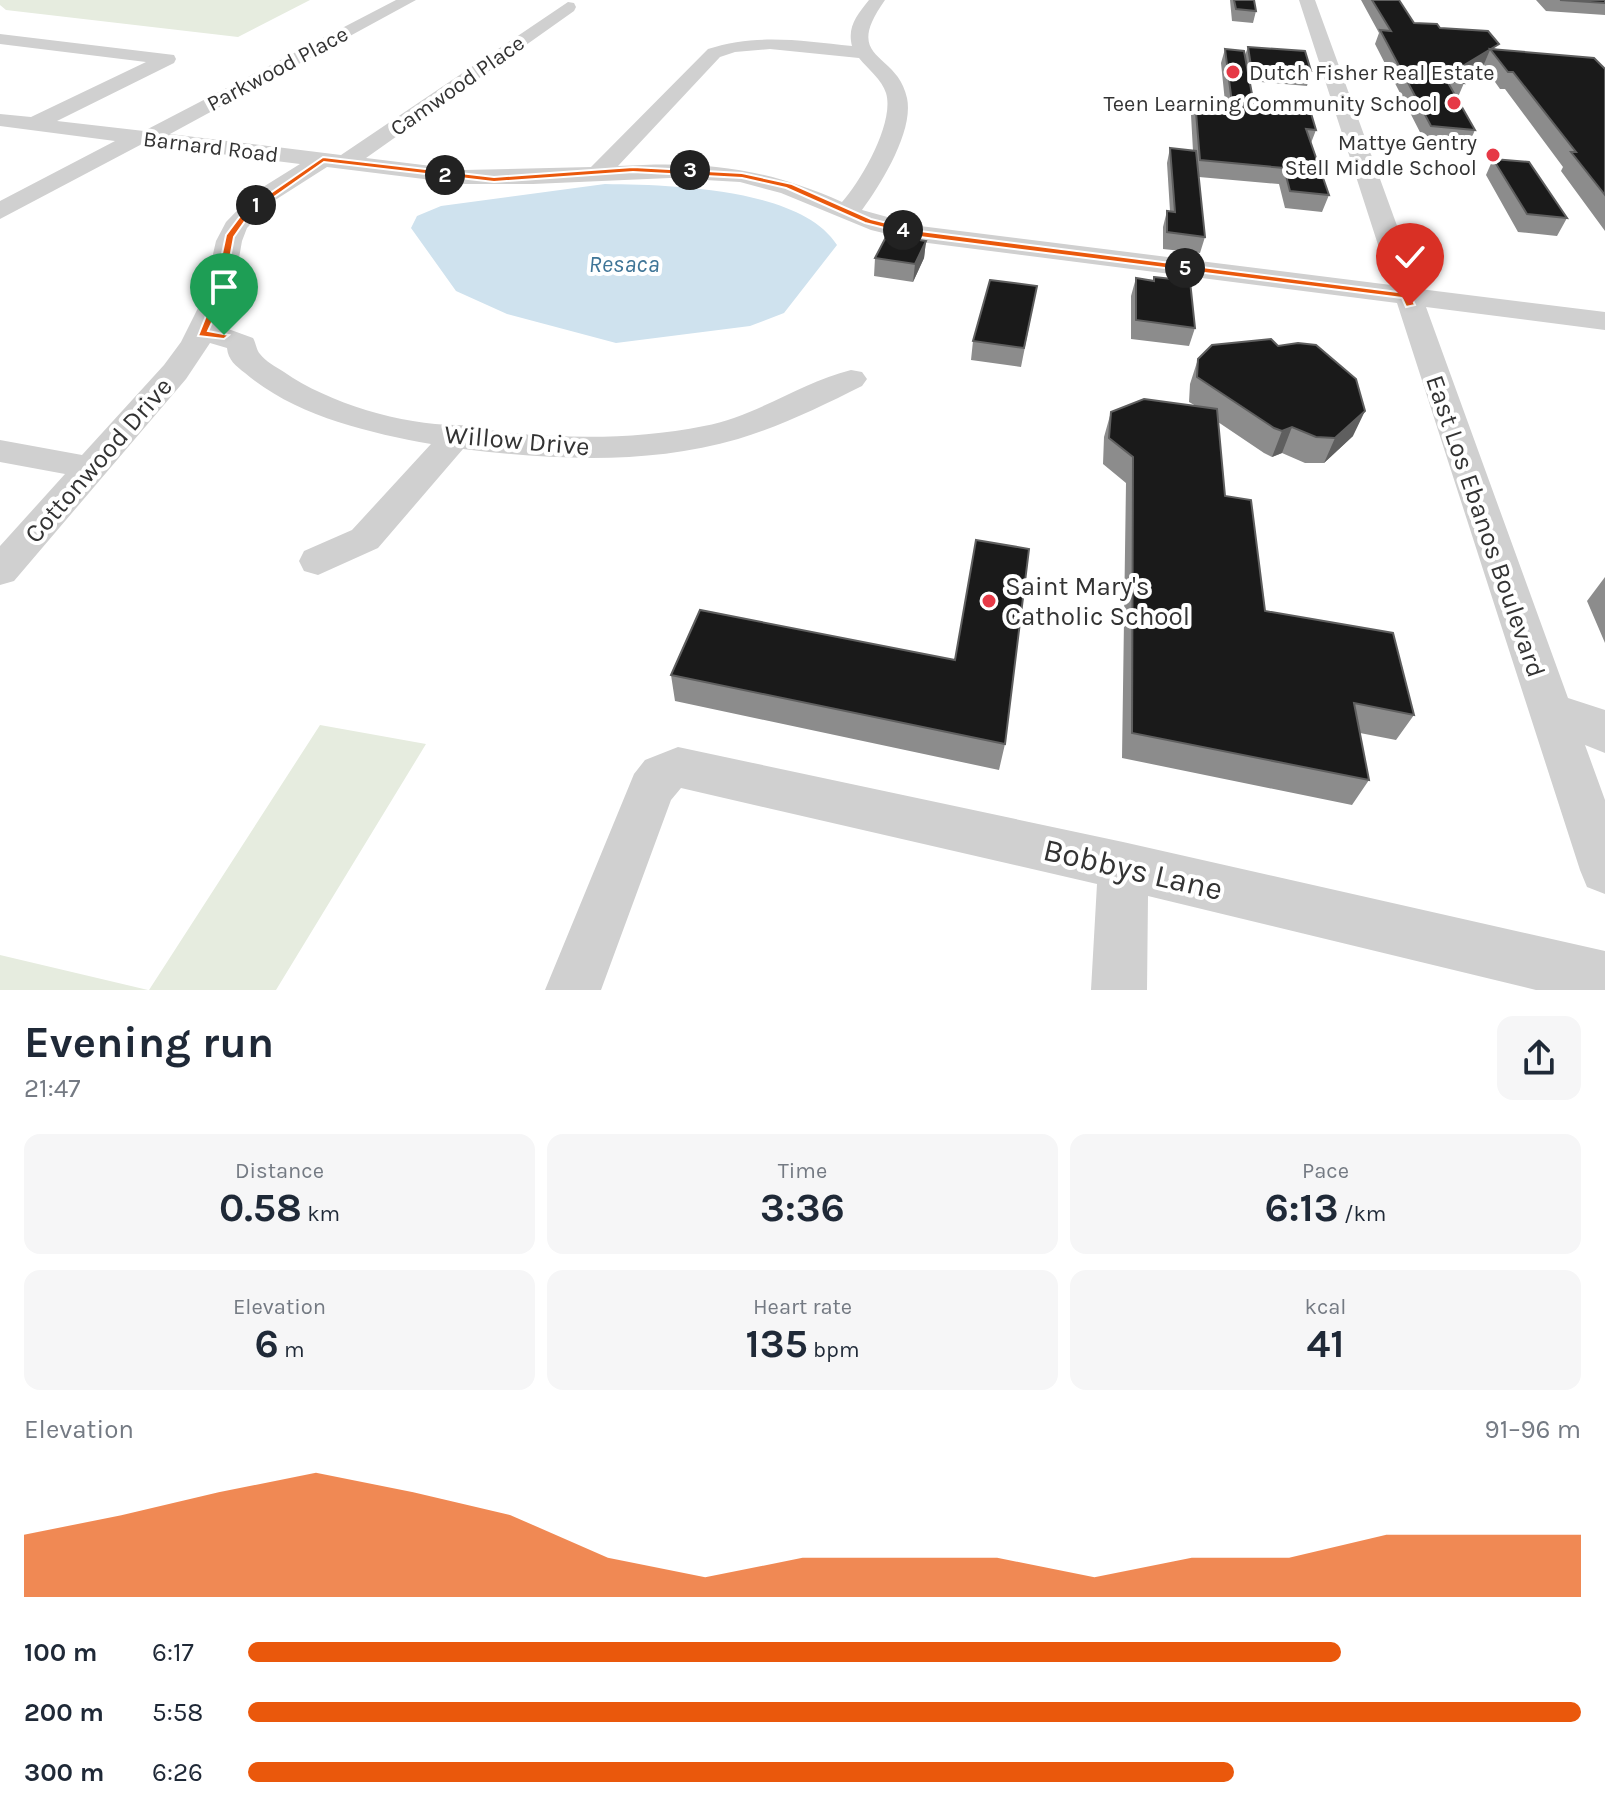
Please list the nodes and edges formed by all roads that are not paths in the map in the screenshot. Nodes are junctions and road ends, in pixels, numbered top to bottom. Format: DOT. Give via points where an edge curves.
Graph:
graph roads {
  1 [pos="408,0"];
  2 [pos="877,0"];
  3 [pos="1307,0"];
  4 [pos="568,7"];
  5 [pos="0,39"];
  6 [pos="867,53"];
  7 [pos="0,120"];
  8 [pos="34,124"];
  9 [pos="143,137"];
  10 [pos="334,161"];
  11 [pos="600,171"];
  12 [pos="0,212"];
  13 [pos="845,212"];
  14 [pos="1406,296"];
  15 [pos="1605,321"];
  16 [pos="202,334"];
  17 [pos="851,379"];
  18 [pos="457,435"];
  19 [pos="0,451"];
  20 [pos="90,468"];
  21 [pos="318,561"];
  22 [pos="0,571"];
  23 [pos="1586,718"];
  24 [pos="1123,866"];
  25 [pos="1605,870"];
  26 [pos="1605,979"];
  27 [pos="573,990"];
  28 [pos="1119,990"];
  1 -- 9 [label="street, Parkwood Place"];
  2 -- 6 [label="street" via="858,30"];
  3 -- 14 [label="street, East Los Ebanos Boulevard"];
  4 -- 10 [label="street, Camwood Place"];
  5 -- 8 [label="street" via="167,59"];
  6 -- 11 [label="street" via="763,44 725,48 699,66"];
  6 -- 13 [label="street" via="895,90 899,110 875,168"];
  7 -- 8 [label="street, Barnard Road"];
  8 -- 9 [label="street, Barnard Road"];
  9 -- 10 [label="street, Barnard Road"];
  9 -- 12 [label="street, Parkwood Place"];
  10 -- 11 [label="street, Barnard Road" via="494,179"];
  10 -- 16 [label="street, Cottonwood Drive" via="263,200 237,224 226,250 217,301"];
  11 -- 13 [label="street, Barnard Road" via="661,169 742,176 789,186"];
  13 -- 14 [label="street, Barnard Road" via="920,234"];
  14 -- 15 [label="street, Barnard Road"];
  14 -- 23 [label="street, East Los Ebanos Boulevard"];
  16 -- 18 [label="street, Willow Drive" via="224,335 242,344 243,355 255,367 318,403 376,422"];
  16 -- 20 [label="street, Cottonwood Drive"];
  17 -- 18 [label="street, Willow Drive" via="764,419 669,443 593,448"];
  18 -- 21 [label="street" via="365,539"];
  19 -- 20 [label="street"];
  20 -- 22 [label="street, Cottonwood Drive"];
  23 -- 25 [label="street, East Los Ebanos Boulevard"];
  24 -- 26 [label="street, Bobbys Lane"];
  24 -- 27 [label="street, Bobbys Lane" via="678,767 651,789"];
  24 -- 28 [label="street"];
}
